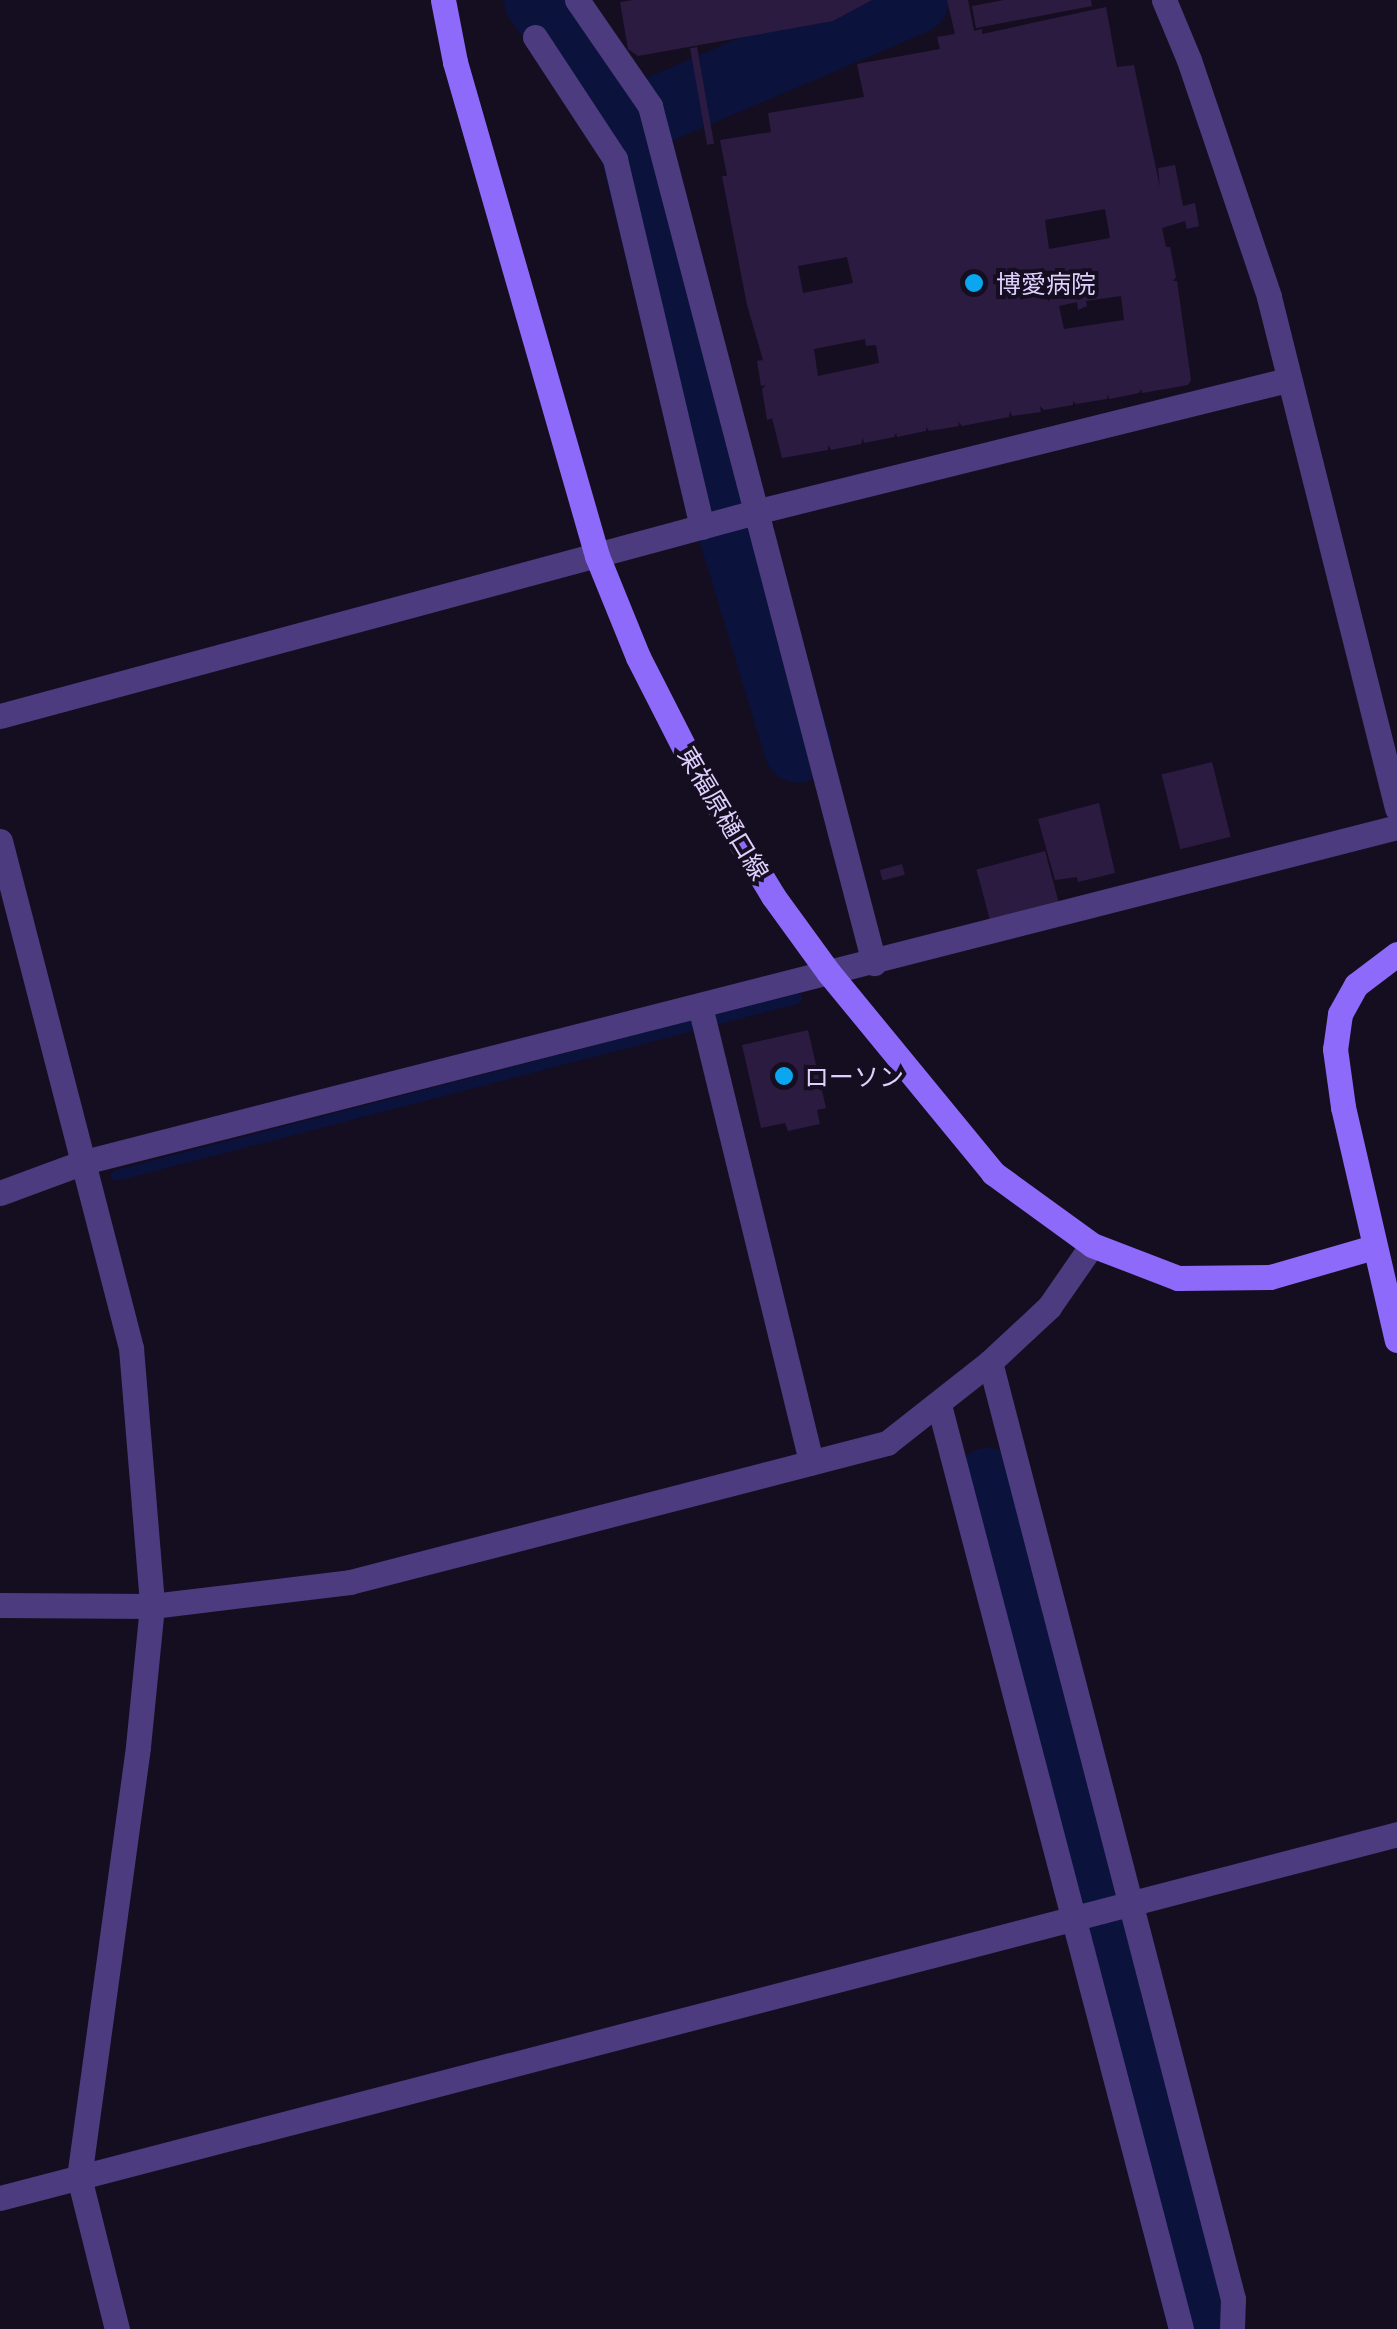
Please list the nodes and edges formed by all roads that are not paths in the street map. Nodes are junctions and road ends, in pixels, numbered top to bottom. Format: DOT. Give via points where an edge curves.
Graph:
graph roads {
  1 [pos="443,0"];
  2 [pos="577,0"];
  3 [pos="1164,0"];
  4 [pos="535,38"];
  5 [pos="1287,380"];
  6 [pos="754,512"];
  7 [pos="706,526"];
  8 [pos="597,556"];
  9 [pos="0,716"];
  10 [pos="1397,808"];
  11 [pos="1397,827"];
  12 [pos="0,841"];
  13 [pos="1397,954"];
  14 [pos="874,963"];
  15 [pos="829,973"];
  16 [pos="700,1006"];
  17 [pos="84,1162"];
  18 [pos="0,1193"];
  19 [pos="1092,1245"];
  20 [pos="1374,1247"];
  21 [pos="1397,1340"];
  22 [pos="990,1362"];
  23 [pos="938,1405"];
  24 [pos="810,1463"];
  25 [pos="0,1605"];
  26 [pos="152,1606"];
  27 [pos="1397,1834"];
  28 [pos="1128,1902"];
  29 [pos="1075,1916"];
  30 [pos="79,2177"];
  31 [pos="0,2198"];
  32 [pos="117,2329"];
  33 [pos="1180,2329"];
  34 [pos="1232,2329"];
  1 -- 8 [label="main road, 東福原樋口線"];
  2 -- 6 [label="street" via="650,106"];
  3 -- 5 [label="street" via="1269,297"];
  4 -- 7 [label="street" via="615,160"];
  5 -- 6 [label="street"];
  5 -- 10 [label="street"];
  6 -- 7 [label="street"];
  6 -- 14 [label="street"];
  7 -- 8 [label="street"];
  8 -- 9 [label="street"];
  8 -- 15 [label="main road, 東福原樋口線" via="688,755 773,896"];
  11 -- 14 [label="street"];
  12 -- 17 [label="street"];
  13 -- 20 [label="main road" via="1356,985 1340,1014 1335,1049"];
  14 -- 15 [label="street"];
  15 -- 16 [label="street"];
  15 -- 19 [label="main road, 東福原樋口線" via="993,1174"];
  16 -- 17 [label="street"];
  16 -- 24 [label="street"];
  17 -- 18 [label="street"];
  17 -- 26 [label="street" via="131,1348"];
  19 -- 20 [label="main road, 東福原樋口線" via="1178,1278 1270,1277"];
  19 -- 22 [label="street" via="1048,1308"];
  20 -- 21 [label="main road"];
  22 -- 23 [label="street"];
  22 -- 28 [label="street"];
  23 -- 24 [label="street" via="887,1443"];
  23 -- 29 [label="street"];
  24 -- 26 [label="street" via="350,1582"];
  25 -- 26 [label="street"];
  26 -- 30 [label="street"];
  27 -- 28 [label="street"];
  28 -- 29 [label="street"];
  28 -- 34 [label="street" via="1233,2299"];
  29 -- 30 [label="street"];
  29 -- 33 [label="street"];
  30 -- 31 [label="street"];
  30 -- 32 [label="street"];
}
